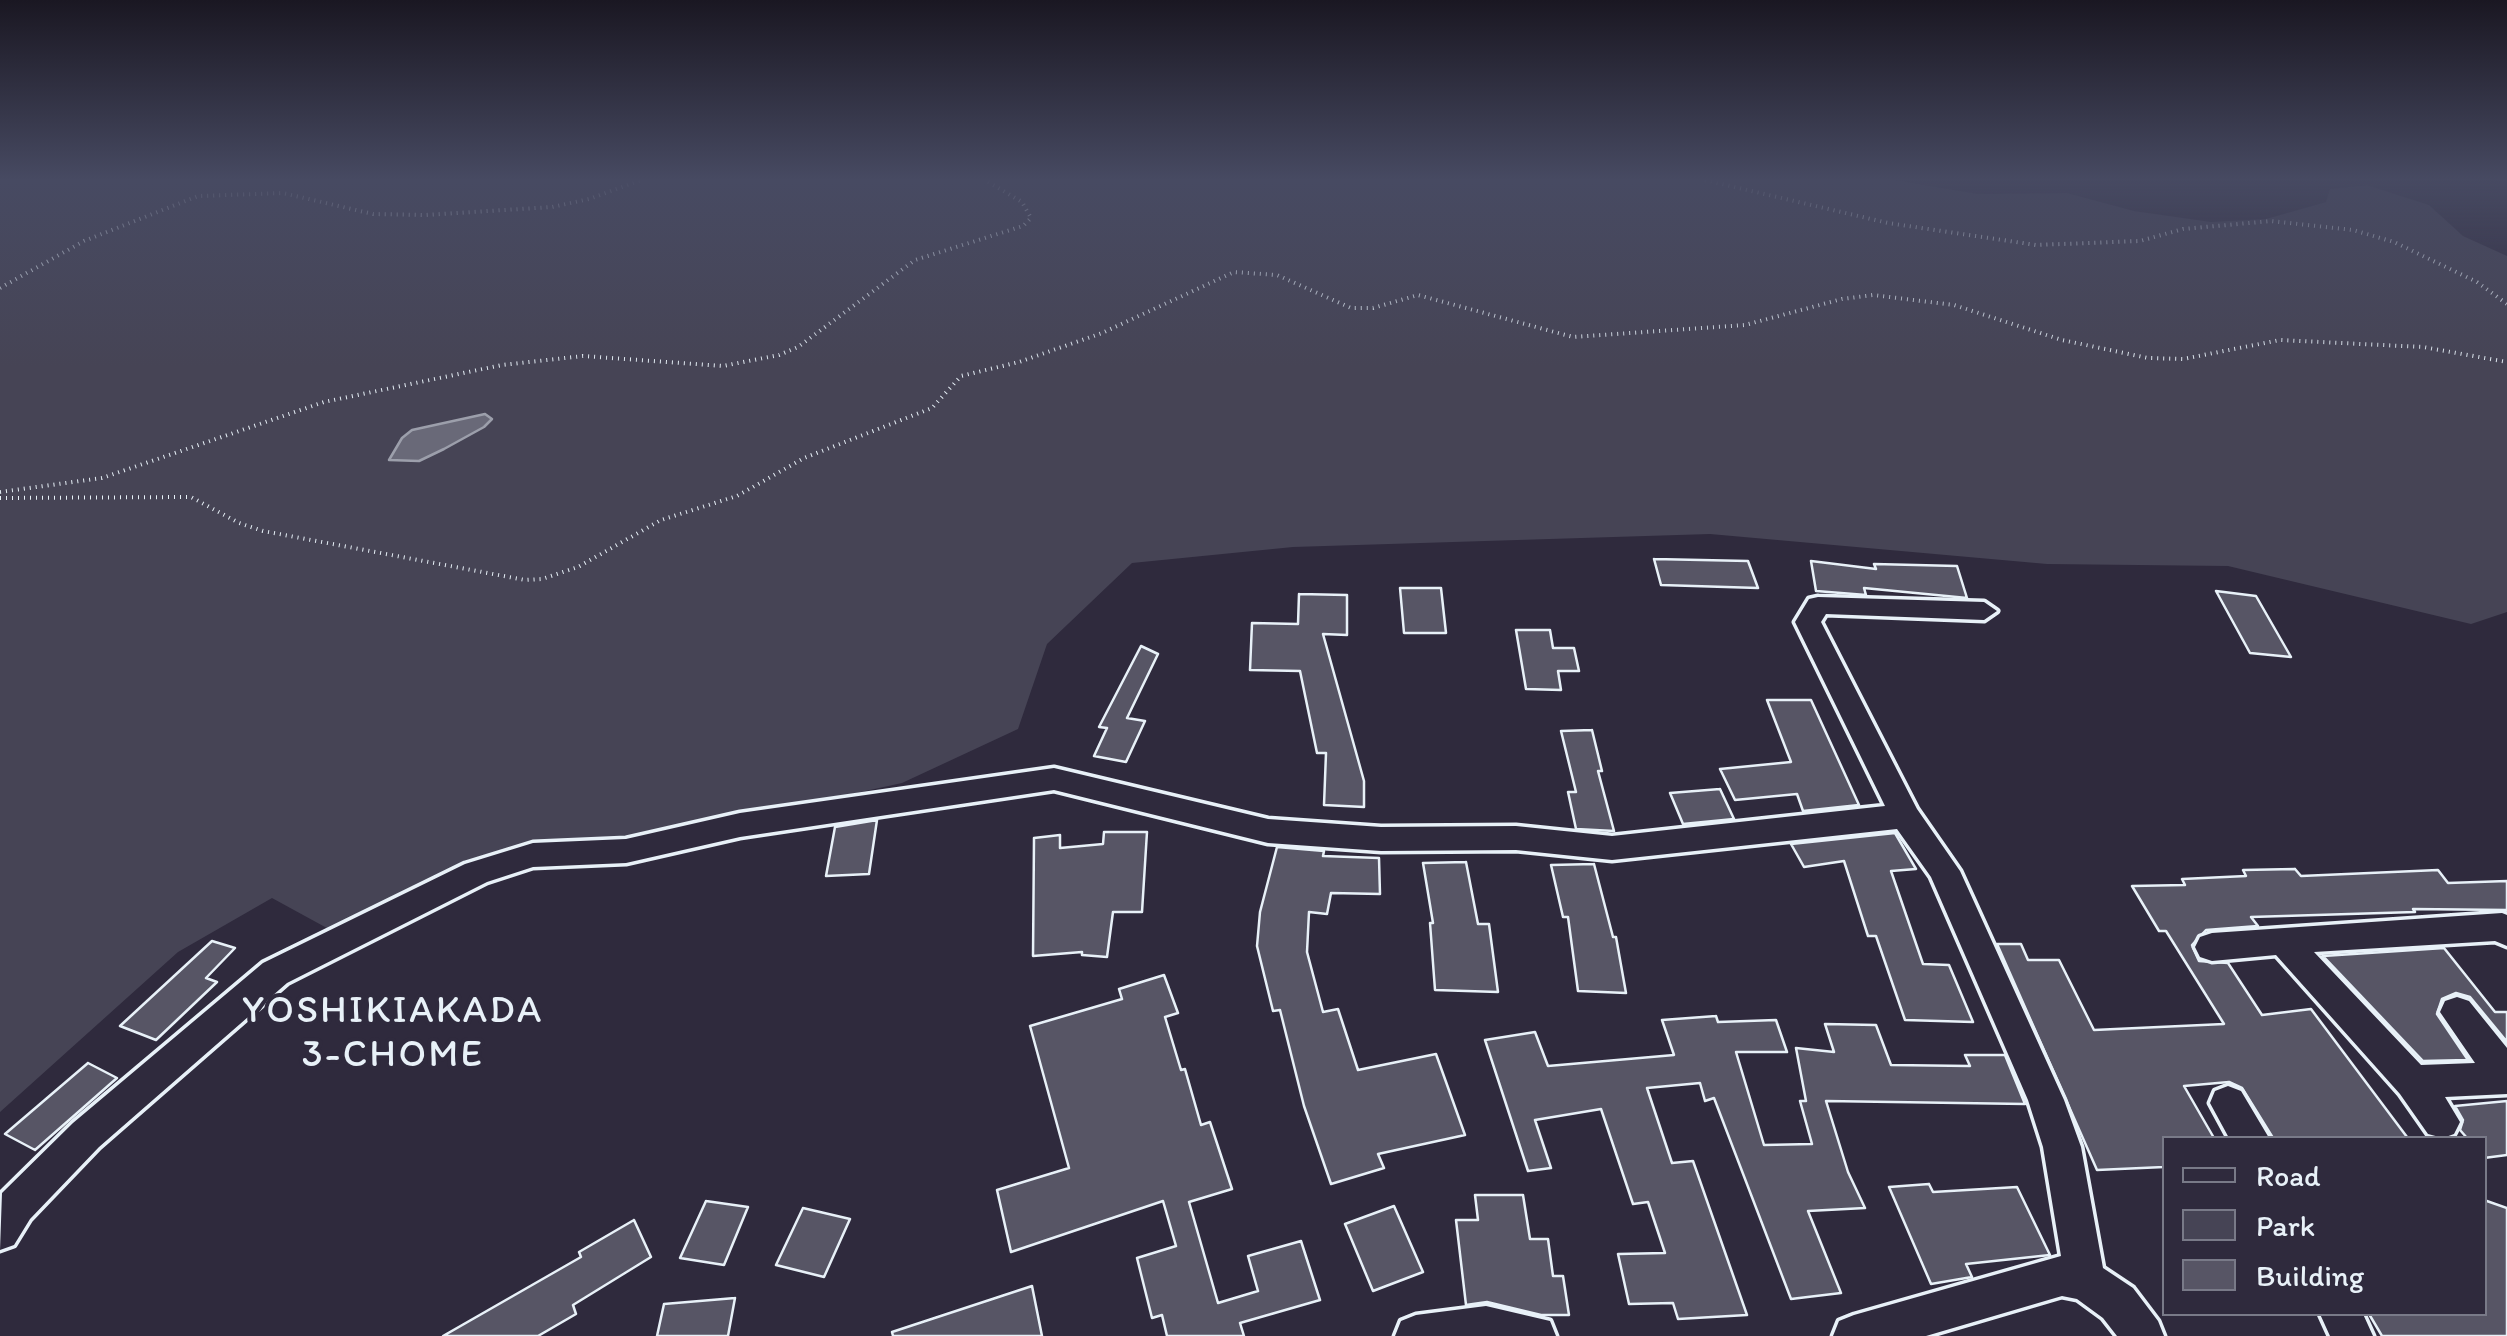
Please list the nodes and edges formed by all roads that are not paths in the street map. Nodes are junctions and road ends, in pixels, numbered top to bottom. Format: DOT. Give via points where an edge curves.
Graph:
graph roads {
  1 [pos="1984,611"];
  2 [pos="1905,816"];
  3 [pos="2507,932"];
  4 [pos="2286,942"];
  5 [pos="2212,947"];
  6 [pos="2457,1012"];
  7 [pos="2507,1077"];
  8 [pos="2413,1082"];
  9 [pos="2228,1103"];
  10 [pos="2441,1122"];
  11 [pos="2249,1136"];
  12 [pos="0,1231"];
  13 [pos="2085,1280"];
  14 [pos="1416,1336"];
  15 [pos="1535,1336"];
  16 [pos="1854,1336"];
  17 [pos="2143,1336"];
  1 -- 2 [label="street" via="1818,605 1808,622"];
  2 -- 12 [label="street" via="1612,848 1516,838 1381,839 1268,831 1054,779 740,825 626,851 533,855 476,873 276,974 86,1135"];
  2 -- 13 [label="street" via="1944,871 2046,1100 2062,1147"];
  3 -- 4 [label="street" via="2502,927"];
  4 -- 5 [label="street"];
  4 -- 8 [label="street"];
  6 -- 7 [label="street"];
  7 -- 8 [label="street"];
  8 -- 10 [label="street"];
  9 -- 11 [label="street"];
  13 -- 16 [label="street" via="2062,1276"];
  13 -- 17 [label="street" via="2118,1303"];
  14 -- 15 [label="street" via="1486,1326"];
}
